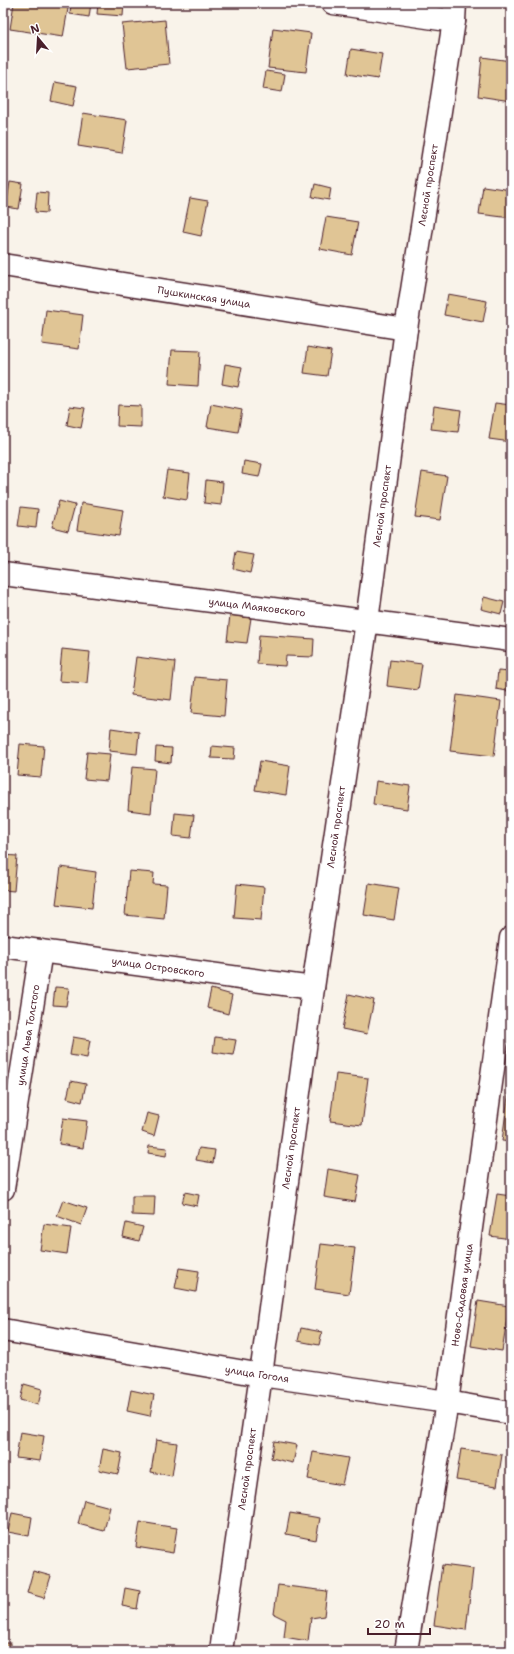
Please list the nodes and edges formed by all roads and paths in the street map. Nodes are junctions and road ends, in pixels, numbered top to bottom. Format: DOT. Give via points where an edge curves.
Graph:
graph roads {
  1 [pos="333,3"];
  2 [pos="454,12"];
  3 [pos="3,265"];
  4 [pos="406,329"];
  5 [pos="3,574"];
  6 [pos="366,621"];
  7 [pos="511,640"];
  8 [pos="511,938"];
  9 [pos="3,946"];
  10 [pos="41,951"];
  11 [pos="313,988"];
  12 [pos="3,1189"];
  13 [pos="3,1330"];
  14 [pos="261,1376"];
  15 [pos="447,1402"];
  16 [pos="511,1413"];
  17 [pos="221,1651"];
  18 [pos="406,1651"];
  1 -- 2 [label="street"];
  2 -- 4 [label="street, Лесной проспект"];
  3 -- 4 [label="street, Пушкинская улица"];
  4 -- 6 [label="street, Лесной проспект"];
  5 -- 6 [label="street, улица Маяковского"];
  6 -- 7 [label="street, улица Маяковского"];
  6 -- 11 [label="street, Лесной проспект"];
  8 -- 15 [label="street, Ново-Садовая улица"];
  9 -- 10 [label="street, улица Островского"];
  10 -- 11 [label="street, улица Островского"];
  10 -- 12 [label="street, улица Льва Толстого"];
  11 -- 14 [label="street, Лесной проспект"];
  13 -- 14 [label="street, улица Гоголя"];
  14 -- 15 [label="street, улица Гоголя"];
  14 -- 17 [label="street, Лесной проспект"];
  15 -- 16 [label="street, улица Гоголя"];
  15 -- 18 [label="street, Ново-Садовая улица"];
}
